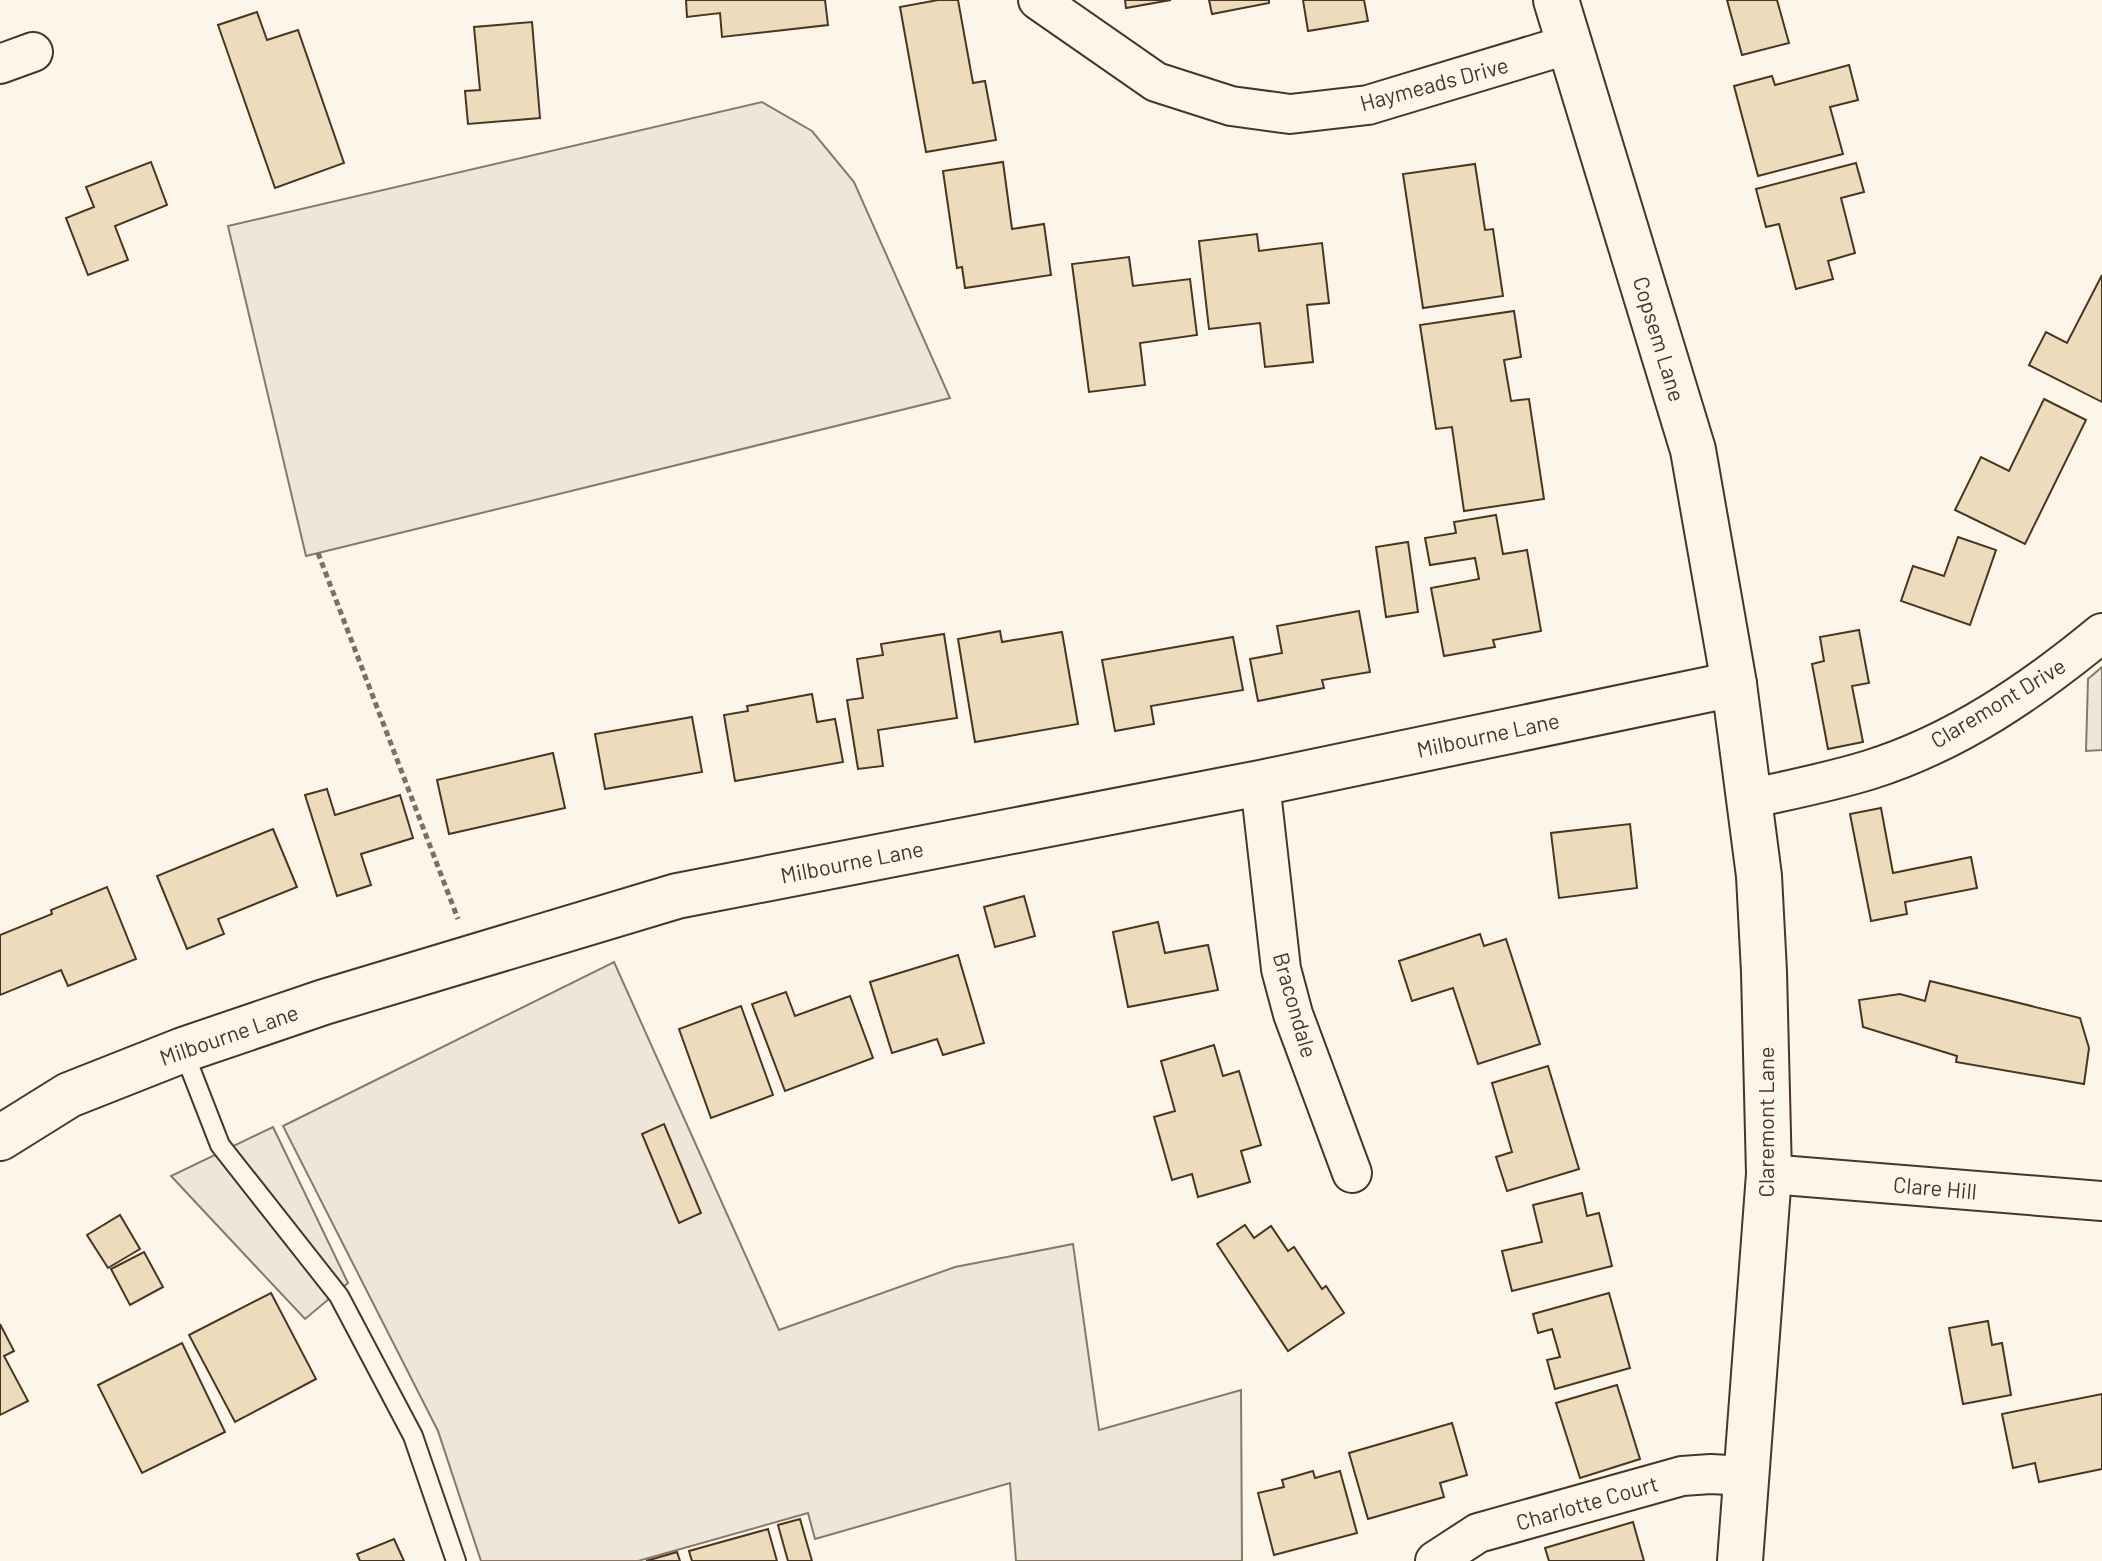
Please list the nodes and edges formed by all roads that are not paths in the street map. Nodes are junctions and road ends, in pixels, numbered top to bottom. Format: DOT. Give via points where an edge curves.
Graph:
graph roads {
  1 [pos="1038,0"];
  2 [pos="1556,0"];
  3 [pos="1570,44"];
  4 [pos="2102,633"];
  5 [pos="1734,684"];
  6 [pos="1260,783"];
  7 [pos="1749,799"];
  8 [pos="183,1050"];
  9 [pos="0,1138"];
  10 [pos="1352,1173"];
  11 [pos="1769,1174"];
  12 [pos="2102,1201"];
  13 [pos="1746,1476"];
  14 [pos="456,1561"];
  15 [pos="1435,1561"];
  16 [pos="1740,1561"];
  1 -- 3 [label="street, Haymeads Drive" via="1156,82 1231,106 1290,114 1368,105"];
  2 -- 3 [label="street, Copsem Lane"];
  3 -- 5 [label="street, Copsem Lane" via="1693,450"];
  4 -- 7 [label="street, Claremont Drive" via="2050,676 1947,739 1871,770"];
  5 -- 6 [label="street, Milbourne Lane"];
  5 -- 7 [label="street, Claremont Lane"];
  6 -- 8 [label="street, Milbourne Lane" via="677,896"];
  6 -- 10 [label="street, Bracondale" via="1281,969"];
  7 -- 11 [label="street, Claremont Lane" via="1759,876"];
  8 -- 9 [label="street, Milbourne Lane" via="69,1095"];
  8 -- 14 [label="lane" via="220,1145 339,1296 413,1436"];
  11 -- 12 [label="street, Clare Hill"];
  11 -- 13 [label="street, Claremont Lane"];
  13 -- 15 [label="street, Charlotte Court" via="1682,1476 1478,1533"];
  13 -- 16 [label="street, Claremont Lane"];
}
